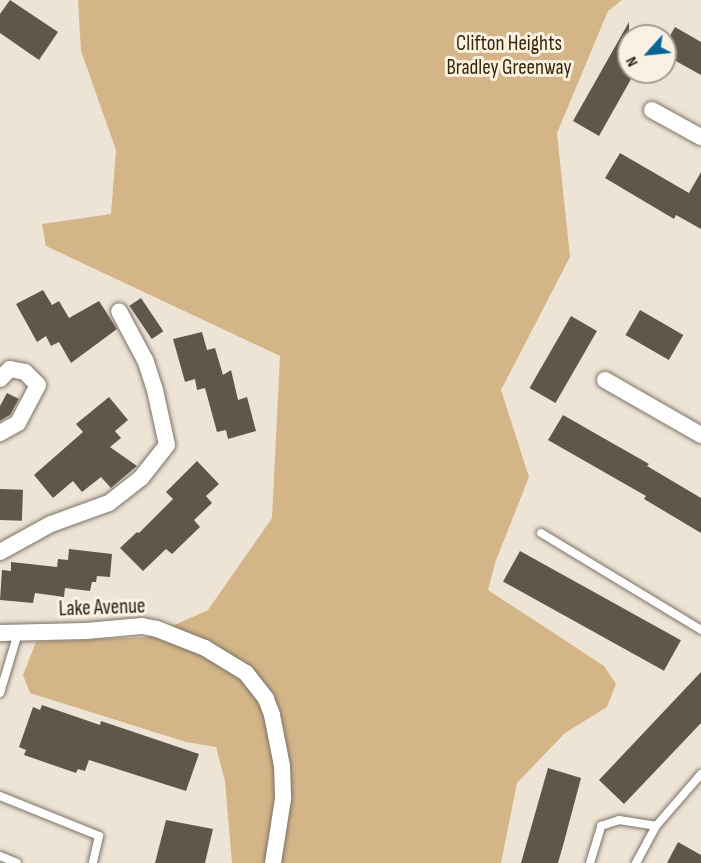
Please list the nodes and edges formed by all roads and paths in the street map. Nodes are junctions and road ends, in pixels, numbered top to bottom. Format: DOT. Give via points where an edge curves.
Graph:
graph roads {
  1 [pos="652,110"];
  2 [pos="701,137"];
  3 [pos="119,311"];
  4 [pos="0,379"];
  5 [pos="605,380"];
  6 [pos="0,433"];
  7 [pos="701,435"];
  8 [pos="541,533"];
  9 [pos="0,552"];
  10 [pos="701,630"];
  11 [pos="0,633"];
  12 [pos="18,633"];
  13 [pos="0,693"];
  14 [pos="701,774"];
  15 [pos="0,796"];
  16 [pos="656,826"];
  17 [pos="0,856"];
  18 [pos="17,863"];
  19 [pos="93,863"];
  20 [pos="273,863"];
  21 [pos="590,863"];
  22 [pos="636,863"];
  1 -- 2 [label="street"];
  3 -- 9 [label="street" via="145,360 167,445 141,478 108,503 51,524"];
  4 -- 6 [label="street" via="10,369 26,372 38,385 18,423"];
  5 -- 7 [label="street"];
  8 -- 10 [label="lane"];
  11 -- 12 [label="street, Lake Avenue"];
  12 -- 13 [label="lane"];
  12 -- 20 [label="street, Lake Avenue" via="142,626 205,648 246,674 266,699 279,746 282,799"];
  14 -- 16 [label="lane"];
  15 -- 19 [label="lane" via="99,836"];
  16 -- 21 [label="lane" via="619,820 601,826"];
  16 -- 22 [label="lane"];
  17 -- 18 [label="lane"];
}
